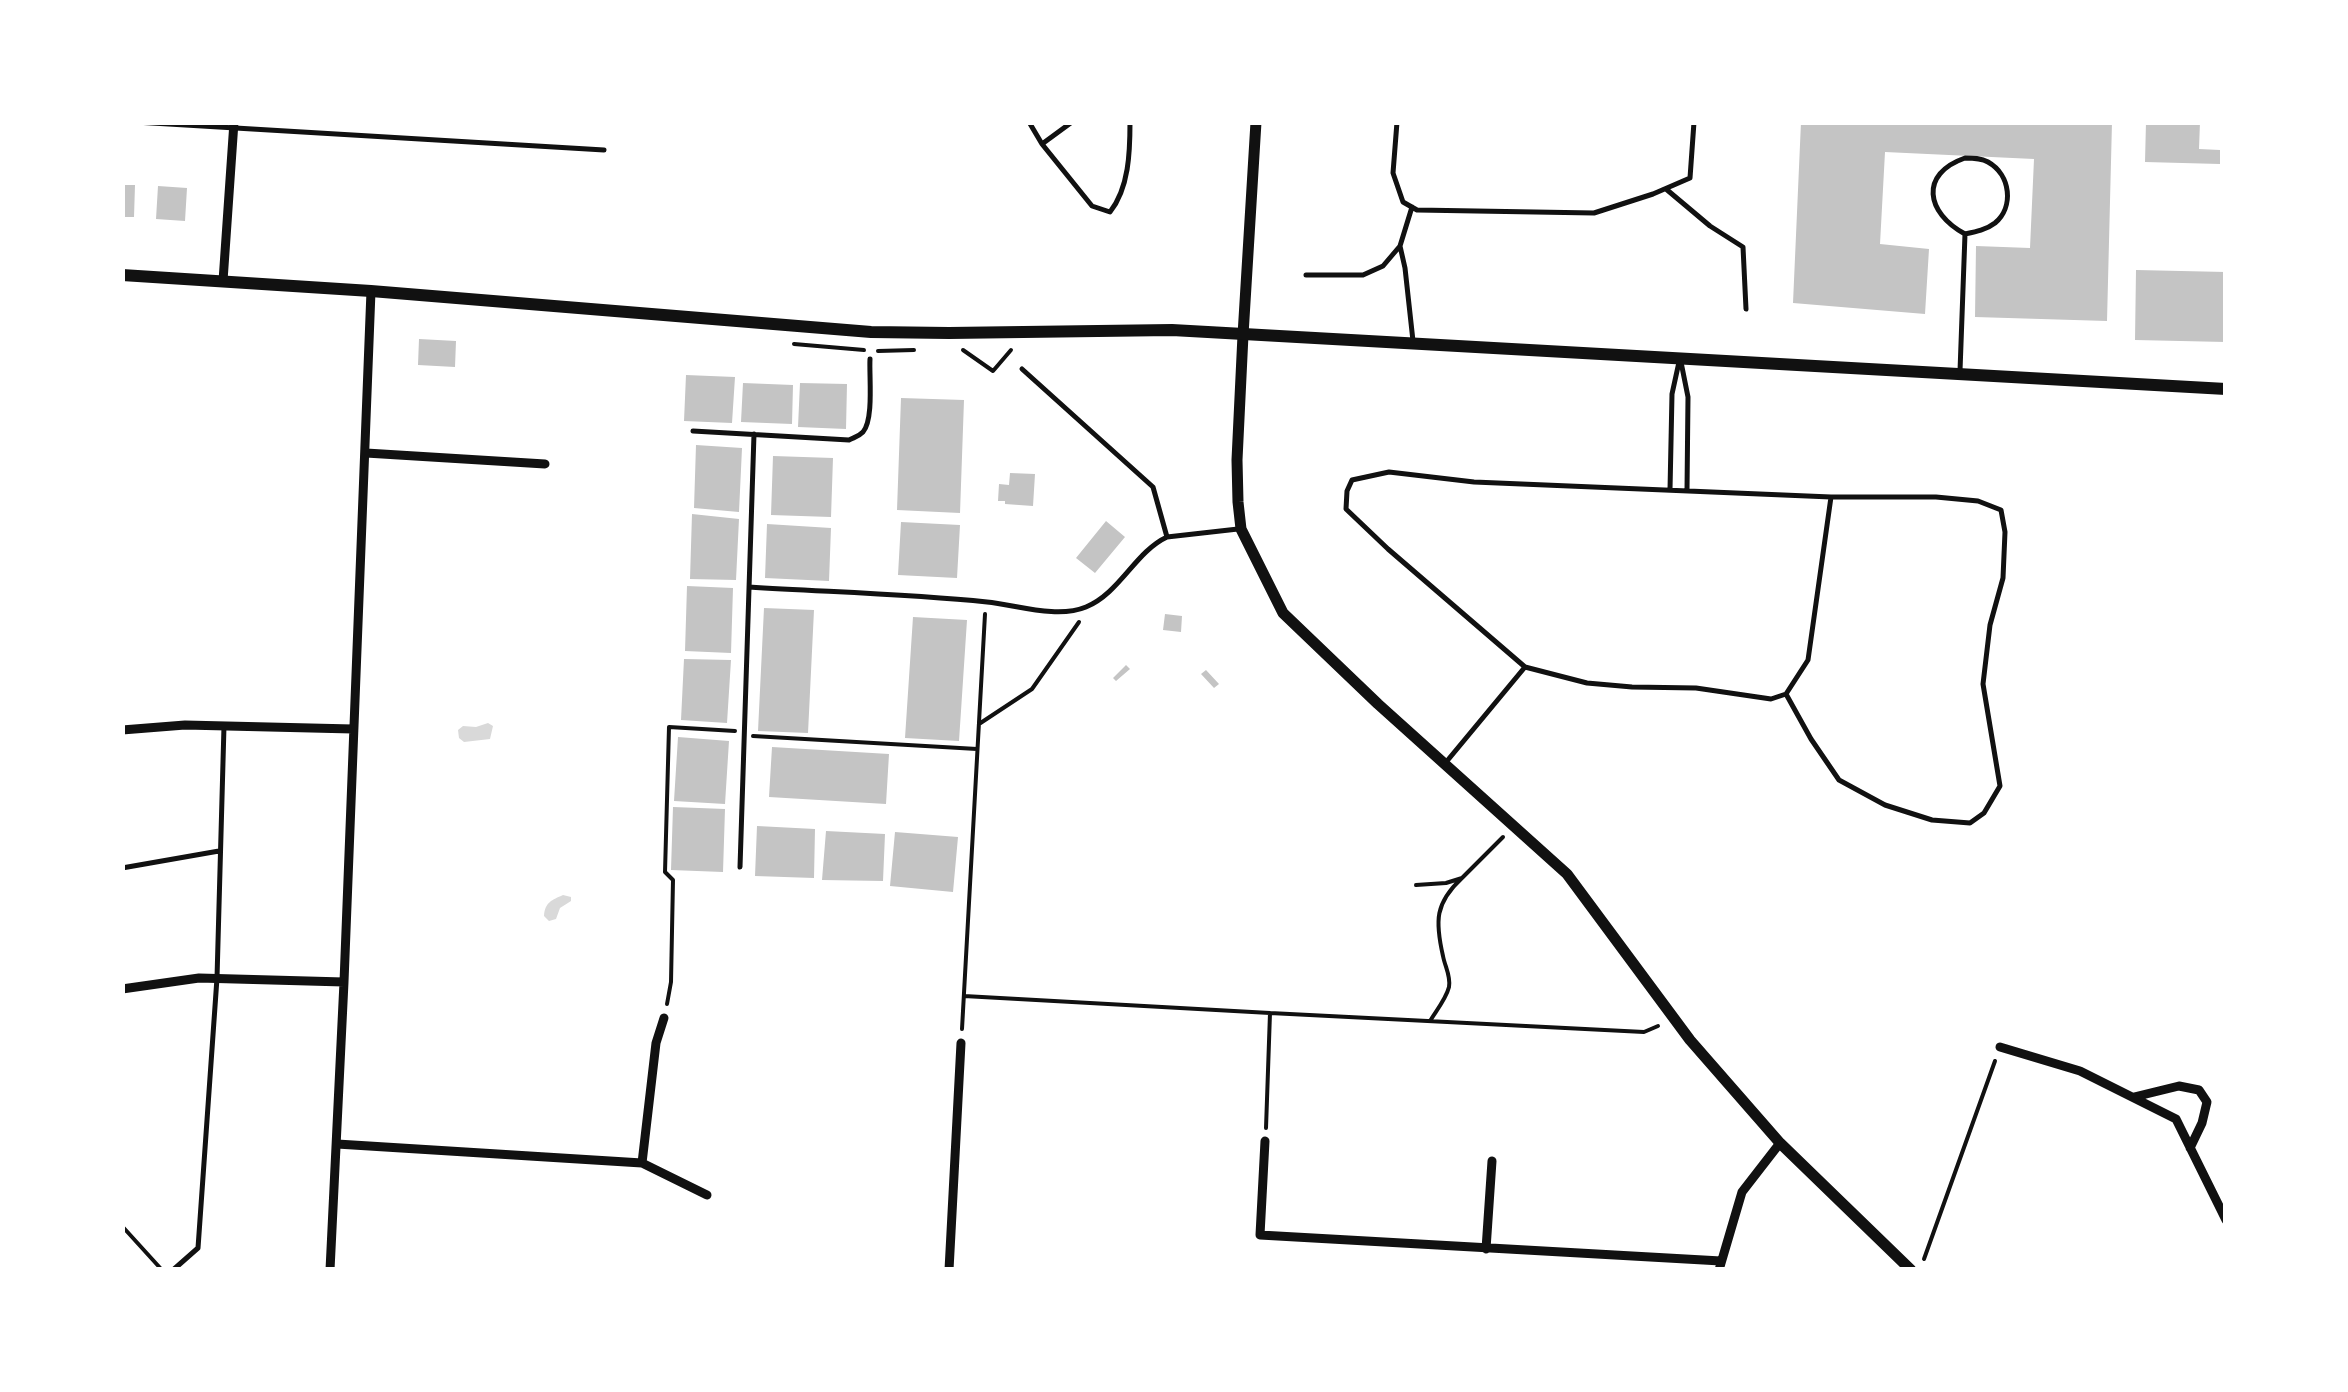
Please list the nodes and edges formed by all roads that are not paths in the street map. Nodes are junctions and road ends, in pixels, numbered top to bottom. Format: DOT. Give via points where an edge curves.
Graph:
graph roads {
  1 [pos="135,122"];
  2 [pos="1029,122"];
  3 [pos="1072,122"];
  4 [pos="1130,122"];
  5 [pos="1256,122"];
  6 [pos="1397,122"];
  7 [pos="1694,122"];
  8 [pos="233,125"];
  9 [pos="1042,144"];
  10 [pos="604,150"];
  11 [pos="1666,188"];
  12 [pos="1412,207"];
  13 [pos="1965,234"];
  14 [pos="1400,246"];
  15 [pos="122,274"];
  16 [pos="1306,275"];
  17 [pos="223,281"];
  18 [pos="371,292"];
  19 [pos="1746,310"];
  20 [pos="1243,334"];
  21 [pos="1413,344"];
  22 [pos="870,359"];
  23 [pos="1680,359"];
  24 [pos="1022,369"];
  25 [pos="1960,374"];
  26 [pos="2226,388"];
  27 [pos="693,431"];
  28 [pos="754,434"];
  29 [pos="366,453"];
  30 [pos="545,464"];
  31 [pos="1670,490"];
  32 [pos="1687,490"];
  33 [pos="1831,497"];
  34 [pos="1241,529"];
  35 [pos="1166,536"];
  36 [pos="749,586"];
  37 [pos="1525,667"];
  38 [pos="1786,694"];
  39 [pos="224,726"];
  40 [pos="353,729"];
  41 [pos="122,730"];
  42 [pos="1445,764"];
  43 [pos="219,851"];
  44 [pos="740,867"];
  45 [pos="122,868"];
  46 [pos="217,978"];
  47 [pos="344,982"];
  48 [pos="122,989"];
  49 [pos="664,1018"];
  50 [pos="961,1043"];
  51 [pos="2000,1047"];
  52 [pos="2134,1098"];
  53 [pos="1265,1141"];
  54 [pos="1780,1143"];
  55 [pos="336,1144"];
  56 [pos="2190,1148"];
  57 [pos="1492,1162"];
  58 [pos="642,1163"];
  59 [pos="707,1195"];
  60 [pos="2226,1220"];
  61 [pos="1486,1249"];
  62 [pos="1720,1266"];
  63 [pos="173,1270"];
  64 [pos="330,1270"];
  65 [pos="949,1270"];
  66 [pos="1911,1270"];
  1 -- 8 [label="lane"];
  2 -- 9 [label="lane"];
  3 -- 9 [label="lane"];
  4 -- 9 [label="lane" via="1130,158 1110,212 1092,206"];
  5 -- 20 [label="street"];
  6 -- 12 [label="lane" via="1394,173 1403,202"];
  7 -- 11 [label="lane" via="1690,178"];
  8 -- 10 [label="lane"];
  8 -- 17 [label="street"];
  11 -- 12 [label="lane" via="1594,213"];
  11 -- 19 [label="lane" via="1743,247"];
  12 -- 14 [label="lane"];
  13 -- 13 [label="lane" via="1941,218 1933,194 1942,170 1978,158 2004,179 2007,202 1996,222"];
  13 -- 25 [label="lane"];
  14 -- 16 [label="lane" via="1384,266 1363,275"];
  14 -- 21 [label="lane"];
  15 -- 17 [label="main road"];
  17 -- 18 [label="main road"];
  18 -- 20 [label="main road" via="871,332"];
  18 -- 29 [label="street"];
  20 -- 21 [label="main road"];
  20 -- 34 [label="street"];
  21 -- 23 [label="main road"];
  22 -- 28 [label="lane" via="869,422 856,438"];
  23 -- 25 [label="main road"];
  23 -- 31 [label="lane" via="1672,394"];
  23 -- 32 [label="lane" via="1688,397"];
  24 -- 35 [label="lane" via="1153,487"];
  25 -- 26 [label="main road"];
  27 -- 28 [label="lane"];
  28 -- 36 [label="lane"];
  29 -- 30 [label="street"];
  29 -- 40 [label="street"];
  31 -- 32 [label="lane"];
  31 -- 37 [label="lane" via="1389,472 1352,480 1346,510"];
  32 -- 33 [label="lane"];
  33 -- 38 [label="lane" via="1808,660"];
  33 -- 38 [label="lane" via="1936,497 2002,510 2003,578 1984,684 2000,786 1970,823 1885,805 1839,780"];
  34 -- 35 [label="lane"];
  34 -- 42 [label="street" via="1283,612"];
  35 -- 36 [label="lane" via="1097,601 1066,611"];
  36 -- 44 [label="lane"];
  37 -- 38 [label="lane" via="1587,683 1771,699"];
  37 -- 42 [label="lane"];
  39 -- 40 [label="street"];
  39 -- 41 [label="street"];
  39 -- 43 [label="lane"];
  40 -- 47 [label="street"];
  42 -- 54 [label="street" via="1567,874 1674,1019"];
  43 -- 45 [label="lane"];
  43 -- 46 [label="lane"];
  46 -- 47 [label="street"];
  46 -- 48 [label="street"];
  46 -- 63 [label="lane" via="198,1248"];
  47 -- 55 [label="street"];
  49 -- 58 [label="street"];
  50 -- 65 [label="street"];
  51 -- 52 [label="street" via="2080,1071"];
  52 -- 56 [label="street" via="2176,1119"];
  52 -- 56 [label="street" via="2180,1086 2198,1090 2207,1102"];
  53 -- 61 [label="street" via="1260,1235"];
  54 -- 62 [label="street" via="1742,1192"];
  54 -- 66 [label="street"];
  55 -- 58 [label="street"];
  55 -- 64 [label="street"];
  56 -- 60 [label="street"];
  57 -- 61 [label="street"];
  58 -- 59 [label="street"];
  61 -- 62 [label="street"];
}
